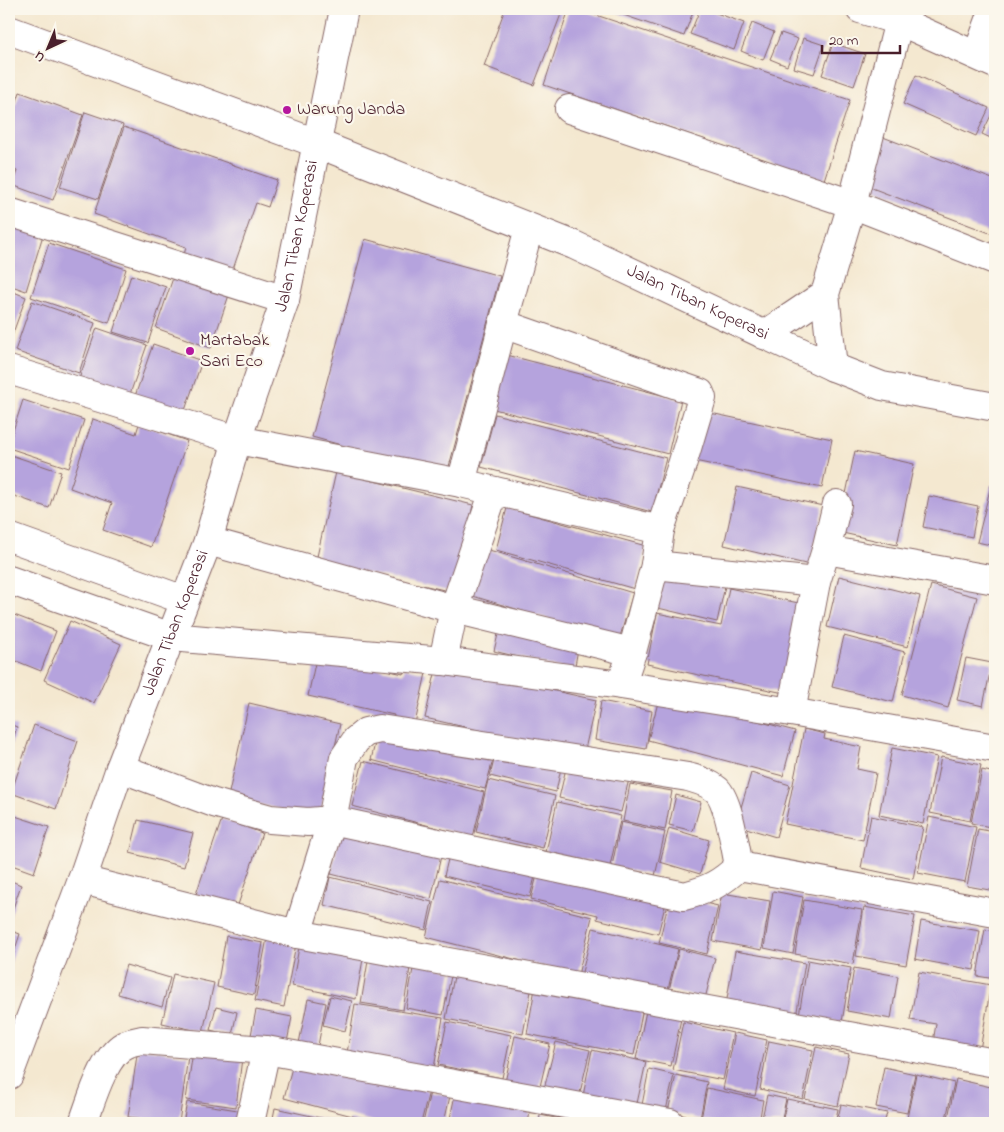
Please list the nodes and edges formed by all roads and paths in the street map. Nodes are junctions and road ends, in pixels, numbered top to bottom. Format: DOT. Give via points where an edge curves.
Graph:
graph roads {
  1 [pos="344,9"];
  2 [pos="860,9"];
  3 [pos="994,9"];
  4 [pos="899,21"];
  5 [pos="9,30"];
  6 [pos="986,59"];
  7 [pos="569,109"];
  8 [pos="316,143"];
  9 [pos="852,204"];
  10 [pos="9,212"];
  11 [pos="529,228"];
  12 [pos="995,260"];
  13 [pos="825,294"];
  14 [pos="285,300"];
  15 [pos="503,324"];
  16 [pos="764,335"];
  17 [pos="833,367"];
  18 [pos="9,370"];
  19 [pos="995,407"];
  20 [pos="237,440"];
  21 [pos="461,483"];
  22 [pos="494,492"];
  23 [pos="836,504"];
  24 [pos="660,530"];
  25 [pos="9,537"];
  26 [pos="208,542"];
  27 [pos="826,550"];
  28 [pos="655,565"];
  29 [pos="9,580"];
  30 [pos="995,580"];
  31 [pos="816,582"];
  32 [pos="184,600"];
  33 [pos="454,609"];
  34 [pos="171,636"];
  35 [pos="632,652"];
  36 [pos="443,661"];
  37 [pos="621,684"];
  38 [pos="791,712"];
  39 [pos="995,748"];
  40 [pos="120,768"];
  41 [pos="332,820"];
  42 [pos="739,866"];
  43 [pos="82,880"];
  44 [pos="995,913"];
  45 [pos="297,934"];
  46 [pos="266,1050"];
  47 [pos="995,1062"];
  48 [pos="9,1075"];
  49 [pos="83,1123"];
  50 [pos="250,1123"];
  51 [pos="670,1123"];
  1 -- 8 [label="street"];
  2 -- 4 [label="street"];
  3 -- 6 [label="street"];
  4 -- 6 [label="street"];
  4 -- 9 [label="street"];
  5 -- 8 [label="street"];
  7 -- 9 [label="street"];
  8 -- 11 [label="street, Jalan Tiban Koperasi"];
  8 -- 14 [label="street, Jalan Tiban Koperasi"];
  9 -- 12 [label="street"];
  9 -- 13 [label="street"];
  10 -- 14 [label="street"];
  11 -- 15 [label="street"];
  11 -- 16 [label="street, Jalan Tiban Koperasi" via="574,245"];
  13 -- 16 [label="street"];
  13 -- 17 [label="street"];
  14 -- 20 [label="street, Jalan Tiban Koperasi"];
  15 -- 21 [label="street"];
  15 -- 24 [label="street" via="700,393 702,398"];
  16 -- 17 [label="street, Jalan Tiban Koperasi"];
  17 -- 19 [label="street, Jalan Tiban Koperasi" via="882,386"];
  18 -- 20 [label="street"];
  20 -- 21 [label="street"];
  20 -- 26 [label="street, Jalan Tiban Koperasi"];
  21 -- 22 [label="street"];
  22 -- 24 [label="street"];
  22 -- 33 [label="street"];
  23 -- 27 [label="street"];
  24 -- 28 [label="street"];
  25 -- 32 [label="street"];
  26 -- 32 [label="street, Jalan Tiban Koperasi"];
  26 -- 33 [label="street"];
  27 -- 30 [label="street"];
  27 -- 31 [label="street"];
  28 -- 31 [label="street"];
  28 -- 35 [label="street"];
  29 -- 34 [label="street"];
  31 -- 38 [label="street"];
  32 -- 34 [label="street, Jalan Tiban Koperasi"];
  33 -- 35 [label="street"];
  33 -- 36 [label="street"];
  34 -- 36 [label="street"];
  34 -- 40 [label="street, Jalan Tiban Koperasi"];
  35 -- 37 [label="street"];
  36 -- 37 [label="street"];
  37 -- 38 [label="street"];
  38 -- 39 [label="street"];
  40 -- 41 [label="street" via="214,803 270,819"];
  40 -- 43 [label="street, Jalan Tiban Koperasi"];
  41 -- 42 [label="street" via="684,896 701,892 724,880"];
  41 -- 42 [label="street" via="344,758 356,740 366,732 380,729 688,777 708,783 724,801"];
  41 -- 45 [label="street"];
  42 -- 44 [label="street"];
  43 -- 45 [label="street"];
  43 -- 48 [label="street, Jalan Tiban Koperasi"];
  45 -- 47 [label="street"];
  46 -- 49 [label="street" via="142,1040 125,1044 112,1056"];
  46 -- 50 [label="street"];
  46 -- 51 [label="street"];
}
